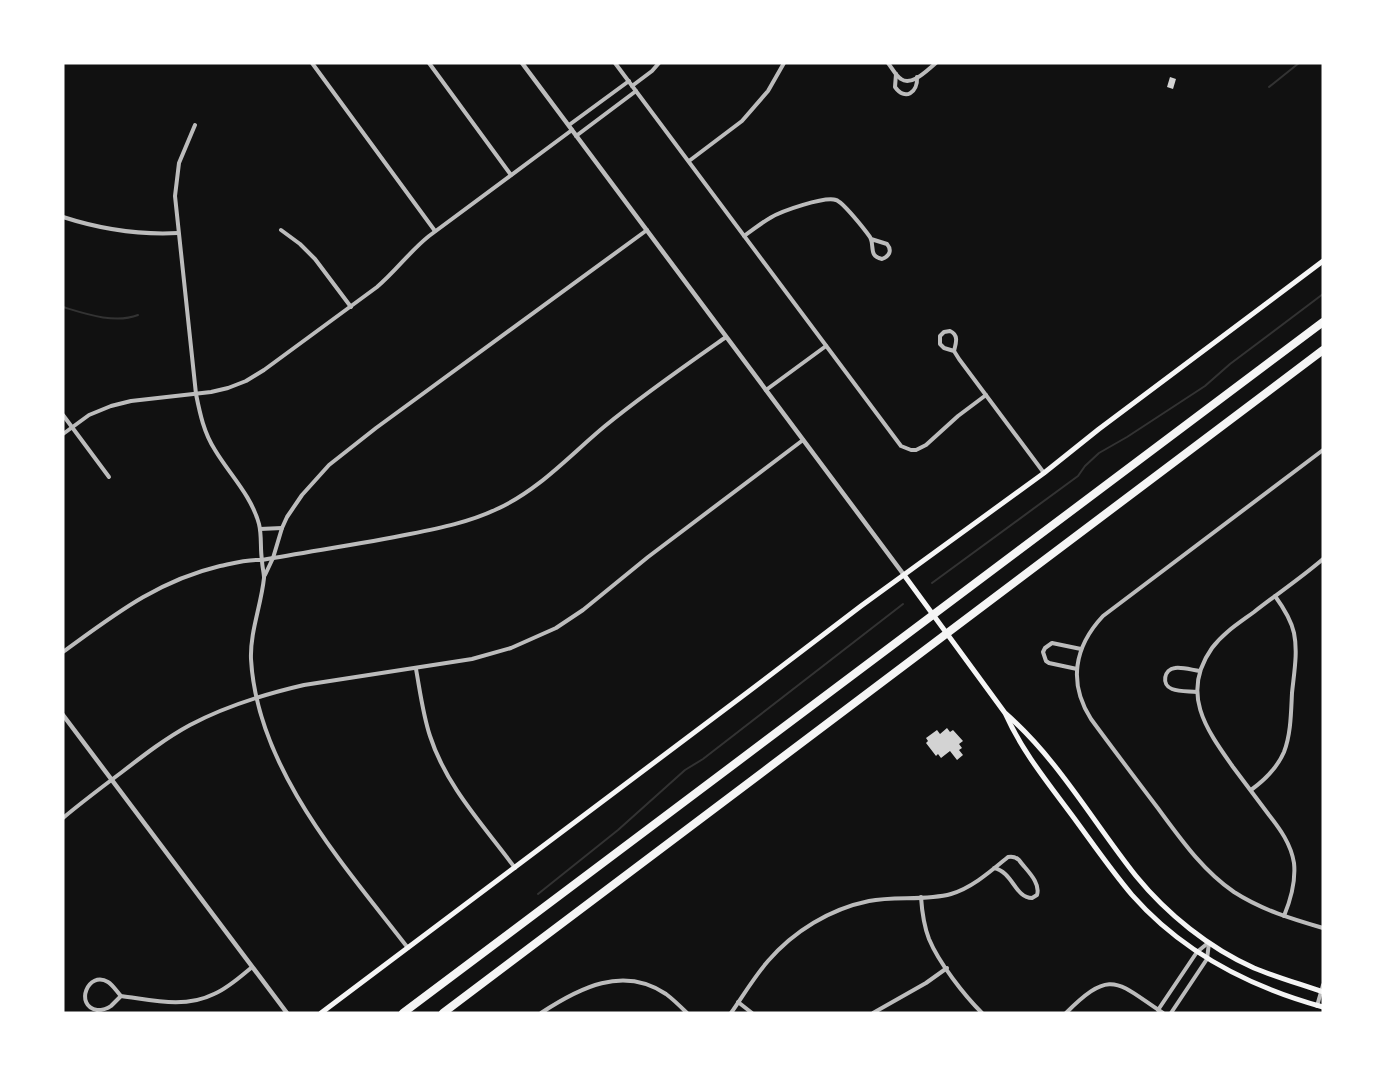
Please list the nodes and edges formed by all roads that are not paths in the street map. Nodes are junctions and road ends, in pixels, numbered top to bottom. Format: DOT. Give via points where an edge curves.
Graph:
graph roads {
  1 [pos="312,63"];
  2 [pos="429,63"];
  3 [pos="522,63"];
  4 [pos="615,63"];
  5 [pos="659,63"];
  6 [pos="784,63"];
  7 [pos="888,63"];
  8 [pos="936,63"];
  9 [pos="896,73"];
  10 [pos="917,77"];
  11 [pos="628,81"];
  12 [pos="632,86"];
  13 [pos="636,91"];
  14 [pos="195,125"];
  15 [pos="569,125"];
  16 [pos="574,133"];
  17 [pos="689,161"];
  18 [pos="511,176"];
  19 [pos="63,217"];
  20 [pos="281,230"];
  21 [pos="647,230"];
  22 [pos="435,231"];
  23 [pos="178,233"];
  24 [pos="744,236"];
  25 [pos="871,239"];
  26 [pos="1323,261"];
  27 [pos="351,307"];
  28 [pos="1323,322"];
  29 [pos="726,337"];
  30 [pos="826,346"];
  31 [pos="1323,350"];
  32 [pos="954,351"];
  33 [pos="766,390"];
  34 [pos="196,394"];
  35 [pos="986,395"];
  36 [pos="63,415"];
  37 [pos="72,427"];
  38 [pos="63,434"];
  39 [pos="803,440"];
  40 [pos="1323,450"];
  41 [pos="1044,473"];
  42 [pos="109,477"];
  43 [pos="282,528"];
  44 [pos="260,529"];
  45 [pos="273,558"];
  46 [pos="262,560"];
  47 [pos="1323,560"];
  48 [pos="904,575"];
  49 [pos="264,577"];
  50 [pos="1275,596"];
  51 [pos="1081,649"];
  52 [pos="63,652"];
  53 [pos="416,669"];
  54 [pos="1077,669"];
  55 [pos="1200,671"];
  56 [pos="1198,692"];
  57 [pos="256,698"];
  58 [pos="1005,712"];
  59 [pos="63,715"];
  60 [pos="112,780"];
  61 [pos="1251,790"];
  62 [pos="63,818"];
  63 [pos="515,868"];
  64 [pos="994,868"];
  65 [pos="921,897"];
  66 [pos="1284,916"];
  67 [pos="1323,928"];
  68 [pos="1209,942"];
  69 [pos="408,948"];
  70 [pos="1197,952"];
  71 [pos="1207,959"];
  72 [pos="252,968"];
  73 [pos="946,968"];
  74 [pos="1322,989"];
  75 [pos="121,996"];
  76 [pos="738,1002"];
  77 [pos="1320,1007"];
  78 [pos="1158,1010"];
  79 [pos="287,1013"];
  80 [pos="321,1013"];
  81 [pos="403,1013"];
  82 [pos="443,1013"];
  83 [pos="541,1013"];
  84 [pos="687,1013"];
  85 [pos="731,1013"];
  86 [pos="752,1013"];
  87 [pos="873,1013"];
  88 [pos="982,1013"];
  89 [pos="1066,1013"];
  90 [pos="1163,1013"];
  91 [pos="1171,1013"];
  1 -- 22 [label="street"];
  2 -- 18 [label="street"];
  3 -- 15 [label="street"];
  4 -- 11 [label="street"];
  5 -- 12 [label="street"];
  6 -- 17 [label="street" via="768,92 742,120"];
  7 -- 9 [label="street"];
  8 -- 10 [label="street"];
  9 -- 10 [label="street" via="905,81"];
  9 -- 10 [label="street" via="895,87 904,94 915,90"];
  11 -- 12 [label="street"];
  11 -- 15 [label="street"];
  12 -- 13 [label="street"];
  13 -- 16 [label="street"];
  13 -- 17 [label="street"];
  14 -- 23 [label="street" via="177,175"];
  15 -- 16 [label="street"];
  16 -- 18 [label="street"];
  16 -- 21 [label="street"];
  17 -- 24 [label="street"];
  18 -- 22 [label="street"];
  19 -- 23 [label="street" via="141,234"];
  20 -- 27 [label="street" via="315,259"];
  21 -- 29 [label="street"];
  21 -- 43 [label="street" via="338,457 314,481"];
  22 -- 27 [label="street" via="385,281"];
  23 -- 34 [label="street"];
  24 -- 25 [label="street" via="775,215 836,199"];
  24 -- 30 [label="street"];
  25 -- 25 [label="street" via="876,256 882,259 889,254 887,244"];
  26 -- 41 [label="main road"];
  27 -- 34 [label="street" via="253,377 228,388"];
  28 -- 81 [label="highway"];
  29 -- 33 [label="street"];
  29 -- 45 [label="street" via="619,415 549,476 498,509 442,527"];
  30 -- 33 [label="street"];
  30 -- 35 [label="street" via="906,449 926,445"];
  31 -- 82 [label="highway"];
  32 -- 32 [label="street" via="955,334 944,332 940,344"];
  32 -- 35 [label="street"];
  33 -- 39 [label="street"];
  34 -- 37 [label="street" via="111,406"];
  34 -- 44 [label="street" via="206,434 247,496"];
  35 -- 41 [label="street"];
  36 -- 37 [label="street"];
  37 -- 38 [label="street"];
  37 -- 42 [label="street"];
  39 -- 48 [label="street"];
  39 -- 53 [label="street" via="556,628 486,656"];
  40 -- 51 [label="street" via="1111,610 1092,628"];
  41 -- 48 [label="main road"];
  43 -- 44 [label="street"];
  43 -- 45 [label="street"];
  44 -- 46 [label="street"];
  45 -- 46 [label="street"];
  45 -- 49 [label="street"];
  46 -- 49 [label="street"];
  46 -- 52 [label="street" via="208,569 161,586"];
  47 -- 50 [label="street"];
  48 -- 58 [label="main road"];
  48 -- 63 [label="main road"];
  49 -- 57 [label="street" via="251,647"];
  50 -- 55 [label="street" via="1222,637"];
  50 -- 61 [label="street" via="1287,615 1295,640 1288,736 1277,764"];
  51 -- 54 [label="street"];
  51 -- 54 [label="street" via="1052,643 1043,652 1049,663"];
  53 -- 57 [label="street" via="321,682"];
  53 -- 63 [label="street" via="428,728 441,762"];
  54 -- 66 [label="street" via="1078,688 1087,712 1194,855 1234,891"];
  55 -- 56 [label="street"];
  55 -- 56 [label="street" via="1174,668 1165,678 1171,689"];
  56 -- 61 [label="street" via="1205,726"];
  57 -- 60 [label="street" via="182,730"];
  57 -- 69 [label="street" via="275,751 305,809"];
  58 -- 68 [label="main road" via="1053,764 1147,889"];
  58 -- 70 [label="main road" via="1041,774 1123,884 1156,920"];
  59 -- 60 [label="street"];
  60 -- 62 [label="street"];
  60 -- 72 [label="street"];
  61 -- 66 [label="street" via="1292,853 1293,888"];
  63 -- 69 [label="main road"];
  64 -- 64 [label="street" via="1005,872 1024,897 1038,895 1037,884 1016,857 1008,857"];
  64 -- 65 [label="street" via="951,894"];
  65 -- 73 [label="street" via="928,938"];
  65 -- 76 [label="street" via="867,902 814,922 779,949"];
  66 -- 67 [label="street"];
  68 -- 70 [label="street"];
  68 -- 71 [label="street"];
  68 -- 74 [label="main road" via="1252,967"];
  69 -- 80 [label="main road"];
  70 -- 71 [label="main road"];
  70 -- 78 [label="street"];
  71 -- 77 [label="main road" via="1258,986"];
  71 -- 91 [label="street"];
  72 -- 75 [label="street" via="223,989 200,999 173,1003"];
  72 -- 79 [label="street"];
  73 -- 87 [label="street"];
  73 -- 88 [label="street"];
  74 -- 77 [label="street"];
  75 -- 75 [label="street" via="110,983 100,980 90,984 85,997 90,1007 100,1010 109,1008"];
  76 -- 85 [label="street"];
  76 -- 86 [label="street"];
  78 -- 89 [label="street" via="1128,989 1109,984 1096,988"];
  78 -- 90 [label="street"];
  83 -- 84 [label="street" via="595,984 623,981 661,991"];
}
